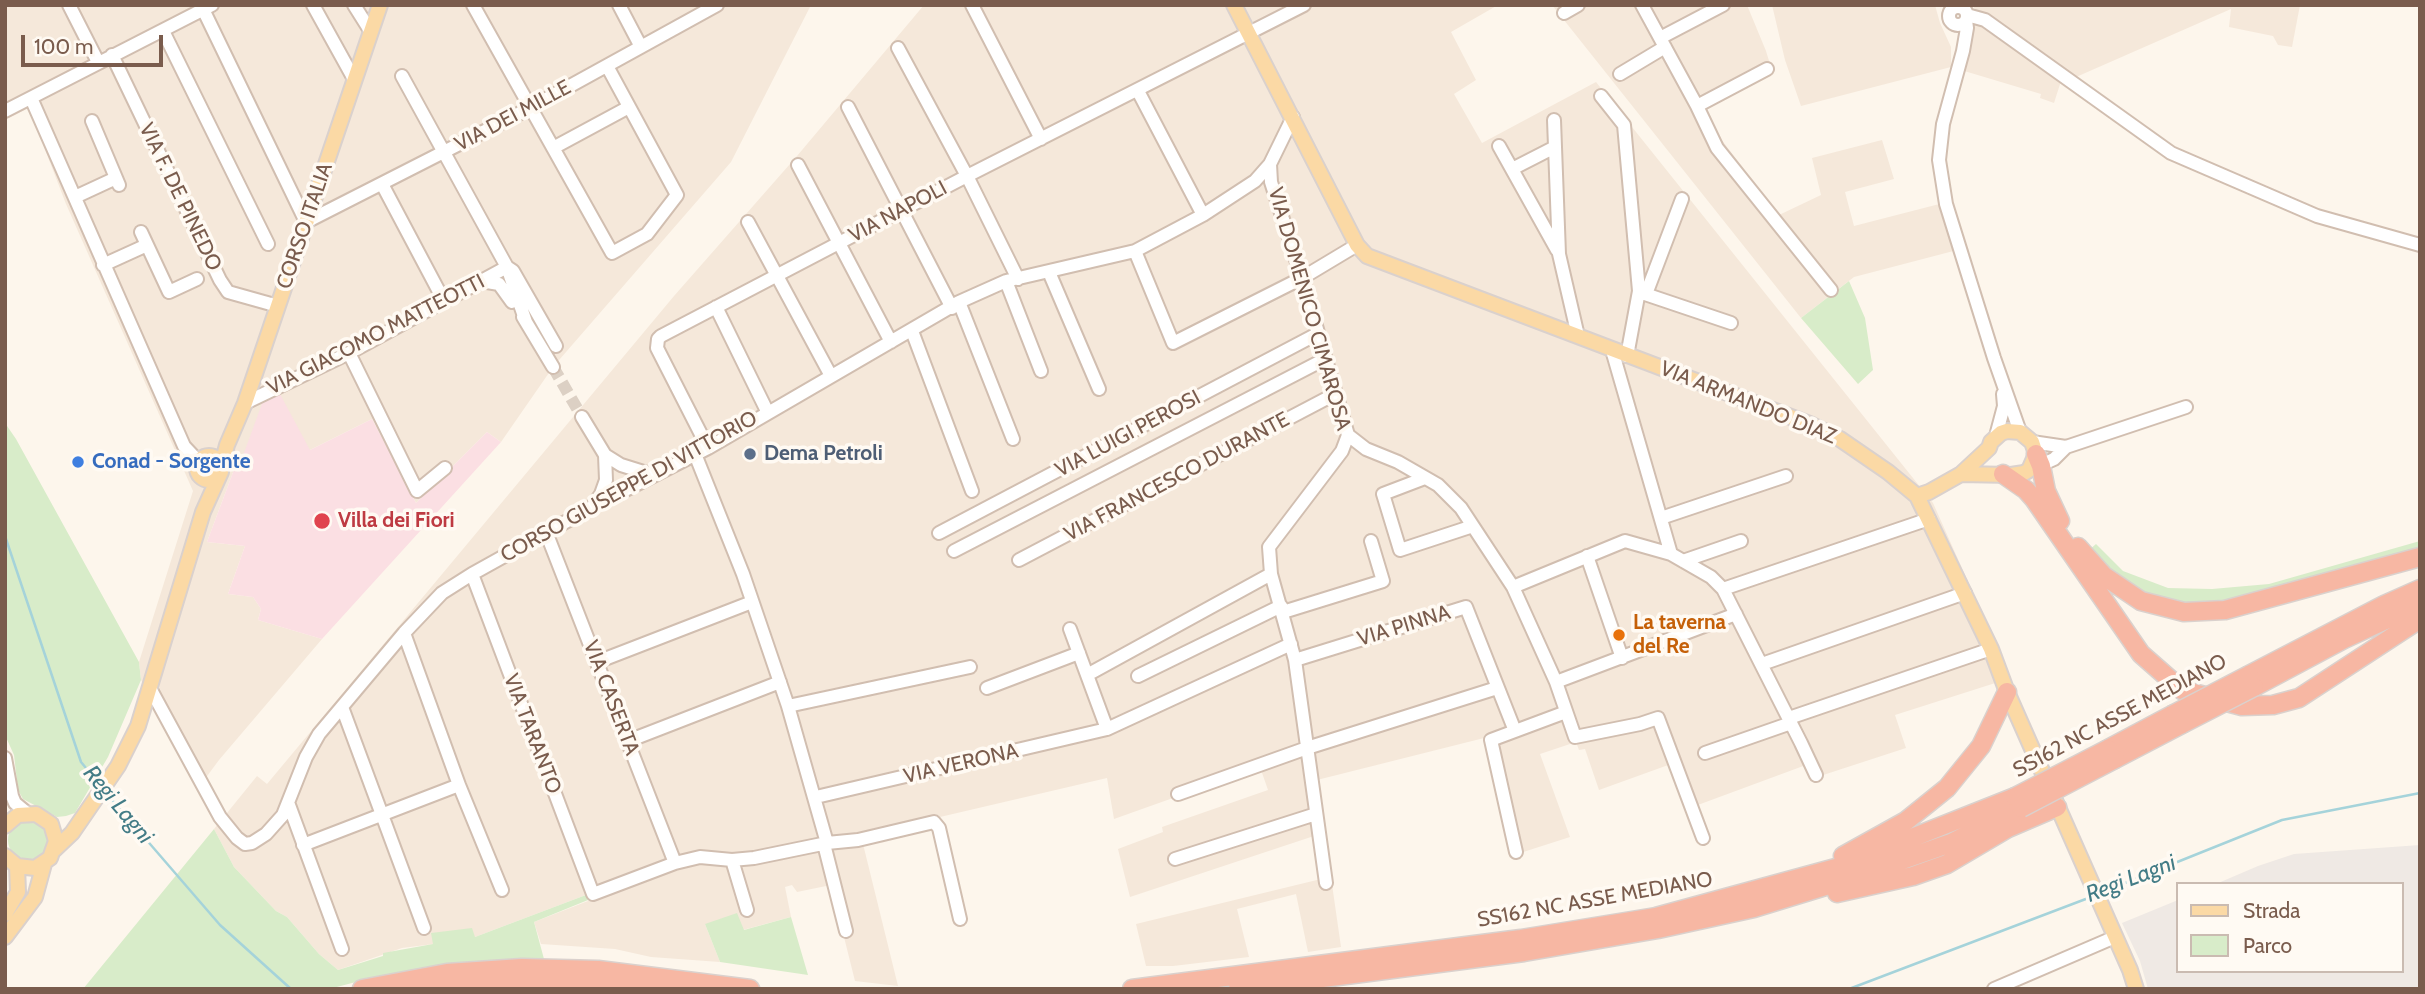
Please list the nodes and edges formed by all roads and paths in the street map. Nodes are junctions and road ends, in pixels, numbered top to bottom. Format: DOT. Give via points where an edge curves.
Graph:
graph roads {
  1 [pos="69,5"];
  2 [pos="313,5"];
  3 [pos="354,5"];
  4 [pos="380,5"];
  5 [pos="473,5"];
  6 [pos="619,5"];
  7 [pos="717,5"];
  8 [pos="972,5"];
  9 [pos="1234,5"];
  10 [pos="1304,5"];
  11 [pos="1578,5"];
  12 [pos="1642,5"];
  13 [pos="1723,5"];
  14 [pos="1942,5"];
  15 [pos="206,7"];
  16 [pos="1958,12"];
  17 [pos="1564,13"];
  18 [pos="163,31"];
  19 [pos="371,32"];
  20 [pos="1249,35"];
  21 [pos="1663,43"];
  22 [pos="641,47"];
  23 [pos="898,48"];
  24 [pos="112,55"];
  25 [pos="98,62"];
  26 [pos="607,66"];
  27 [pos="1767,69"];
  28 [pos="1620,74"];
  29 [pos="402,76"];
  30 [pos="354,79"];
  31 [pos="1138,91"];
  32 [pos="1601,96"];
  33 [pos="31,98"];
  34 [pos="1697,106"];
  35 [pos="629,107"];
  36 [pos="848,107"];
  37 [pos="530,108"];
  38 [pos="5,111"];
  39 [pos="1293,117"];
  40 [pos="1554,120"];
  41 [pos="92,121"];
  42 [pos="1041,139"];
  43 [pos="1499,146"];
  44 [pos="1555,147"];
  45 [pos="553,148"];
  46 [pos="444,153"];
  47 [pos="1270,164"];
  48 [pos="798,165"];
  49 [pos="1512,169"];
  50 [pos="967,176"];
  51 [pos="382,184"];
  52 [pos="75,197"];
  53 [pos="1682,199"];
  54 [pos="903,211"];
  55 [pos="1203,215"];
  56 [pos="306,222"];
  57 [pos="748,222"];
  58 [pos="141,232"];
  59 [pos="839,243"];
  60 [pos="268,244"];
  61 [pos="147,245"];
  62 [pos="1357,245"];
  63 [pos="2420,245"];
  64 [pos="1135,251"];
  65 [pos="1559,254"];
  66 [pos="103,264"];
  67 [pos="507,267"];
  68 [pos="1049,272"];
  69 [pos="779,274"];
  70 [pos="1302,278"];
  71 [pos="197,279"];
  72 [pos="1012,280"];
  73 [pos="480,281"];
  74 [pos="1831,290"];
  75 [pos="1643,293"];
  76 [pos="444,302"];
  77 [pos="956,305"];
  78 [pos="278,306"];
  79 [pos="716,307"];
  80 [pos="526,322"];
  81 [pos="1731,323"];
  82 [pos="912,331"];
  83 [pos="1317,334"];
  84 [pos="1578,336"];
  85 [pos="891,342"];
  86 [pos="556,346"];
  87 [pos="1612,350"];
  88 [pos="349,353"];
  89 [pos="1627,356"];
  90 [pos="1325,359"];
  91 [pos="553,367"];
  92 [pos="1041,370"];
  93 [pos="831,376"];
  94 [pos="2002,380"];
  95 [pos="1099,389"];
  96 [pos="1335,394"];
  97 [pos="245,403"];
  98 [pos="2186,407"];
  99 [pos="767,411"];
  100 [pos="582,417"];
  101 [pos="2020,432"];
  102 [pos="1348,435"];
  103 [pos="1013,439"];
  104 [pos="1992,442"];
  105 [pos="227,445"];
  106 [pos="2066,447"];
  107 [pos="708,448"];
  108 [pos="695,454"];
  109 [pos="605,455"];
  110 [pos="2035,458"];
  111 [pos="202,464"];
  112 [pos="445,468"];
  113 [pos="221,470"];
  114 [pos="1961,474"];
  115 [pos="2003,474"];
  116 [pos="653,475"];
  117 [pos="1786,476"];
  118 [pos="1426,478"];
  119 [pos="972,491"];
  120 [pos="1917,496"];
  121 [pos="593,506"];
  122 [pos="203,512"];
  123 [pos="1661,518"];
  124 [pos="1930,519"];
  125 [pos="1473,526"];
  126 [pos="546,533"];
  127 [pos="939,533"];
  128 [pos="1371,541"];
  129 [pos="1741,541"];
  130 [pos="954,551"];
  131 [pos="1587,556"];
  132 [pos="1677,558"];
  133 [pos="2420,558"];
  134 [pos="1019,560"];
  135 [pos="472,574"];
  136 [pos="1271,575"];
  137 [pos="1513,587"];
  138 [pos="1723,589"];
  139 [pos="2420,589"];
  140 [pos="1965,593"];
  141 [pos="751,602"];
  142 [pos="2420,604"];
  143 [pos="1282,609"];
  144 [pos="1736,614"];
  145 [pos="2420,619"];
  146 [pos="1070,629"];
  147 [pos="404,633"];
  148 [pos="1291,644"];
  149 [pos="1991,649"];
  150 [pos="1079,653"];
  151 [pos="1622,658"];
  152 [pos="1295,660"];
  153 [pos="597,662"];
  154 [pos="1762,664"];
  155 [pos="971,667"];
  156 [pos="1087,675"];
  157 [pos="1138,676"];
  158 [pos="2252,681"];
  159 [pos="780,682"];
  160 [pos="1556,682"];
  161 [pos="150,688"];
  162 [pos="987,688"];
  163 [pos="1497,688"];
  164 [pos="2007,692"];
  165 [pos="788,706"];
  166 [pos="342,707"];
  167 [pos="1566,712"];
  168 [pos="1790,721"];
  169 [pos="1107,729"];
  170 [pos="1515,731"];
  171 [pos="628,741"];
  172 [pos="1307,748"];
  173 [pos="1705,753"];
  174 [pos="5,758"];
  175 [pos="1816,775"];
  176 [pos="459,785"];
  177 [pos="1178,794"];
  178 [pos="816,797"];
  179 [pos="289,805"];
  180 [pos="2057,807"];
  181 [pos="27,813"];
  182 [pos="1316,814"];
  183 [pos="383,815"];
  184 [pos="83,818"];
  185 [pos="51,824"];
  186 [pos="5,826"];
  187 [pos="1703,838"];
  188 [pos="826,844"];
  189 [pos="303,845"];
  190 [pos="54,850"];
  191 [pos="1516,852"];
  192 [pos="5,856"];
  193 [pos="1175,859"];
  194 [pos="732,860"];
  195 [pos="675,863"];
  196 [pos="44,864"];
  197 [pos="17,866"];
  198 [pos="1326,883"];
  199 [pos="502,890"];
  200 [pos="1750,901"];
  201 [pos="747,910"];
  202 [pos="5,914"];
  203 [pos="960,919"];
  204 [pos="424,928"];
  205 [pos="846,932"];
  206 [pos="5,937"];
  207 [pos="2115,937"];
  208 [pos="342,949"];
  209 [pos="370,987"];
  210 [pos="425,989"];
  211 [pos="657,989"];
  212 [pos="750,989"];
  213 [pos="1132,989"];
  214 [pos="1238,989"];
  215 [pos="1994,989"];
  216 [pos="2136,989"];
  1 -- 25 [label="street"];
  2 -- 30 [label="street"];
  3 -- 19 [label="street"];
  4 -- 19 [label="main road, CORSO ITALIA"];
  5 -- 37 [label="street"];
  6 -- 22 [label="street"];
  7 -- 22 [label="street, VIA DEI MILLE"];
  8 -- 42 [label="street"];
  9 -- 20 [label="main road"];
  10 -- 20 [label="street, VIA NAPOLI"];
  11 -- 17 [label="street"];
  12 -- 21 [label="street"];
  13 -- 21 [label="street"];
  14 -- 16 [label="street"];
  15 -- 18 [label="street"];
  15 -- 56 [label="street"];
  16 -- 63 [label="street" via="1985,20 2171,153 2317,216"];
  16 -- 94 [label="street" via="1959,64 1938,160 1946,204"];
  18 -- 24 [label="street"];
  18 -- 60 [label="street"];
  19 -- 30 [label="main road, CORSO ITALIA"];
  20 -- 31 [label="street, VIA NAPOLI"];
  20 -- 39 [label="main road"];
  21 -- 28 [label="street"];
  21 -- 34 [label="street"];
  22 -- 26 [label="street, VIA DEI MILLE"];
  23 -- 50 [label="street"];
  24 -- 25 [label="street"];
  24 -- 78 [label="street, VIA F. DE PINEDO" via="220,280 228,292"];
  25 -- 33 [label="street"];
  26 -- 35 [label="street"];
  26 -- 37 [label="street, VIA DEI MILLE"];
  27 -- 34 [label="street"];
  29 -- 46 [label="street"];
  30 -- 56 [label="main road, CORSO ITALIA"];
  31 -- 42 [label="street, VIA NAPOLI"];
  31 -- 55 [label="street"];
  32 -- 75 [label="street" via="1623,125"];
  33 -- 38 [label="street"];
  33 -- 52 [label="street"];
  34 -- 74 [label="street" via="1717,148"];
  35 -- 45 [label="street"];
  35 -- 45 [label="street" via="677,195 646,234 612,253"];
  36 -- 54 [label="street"];
  37 -- 45 [label="street"];
  37 -- 46 [label="street, VIA DEI MILLE"];
  39 -- 47 [label="street, VIA DOMENICO CIMAROSA"];
  39 -- 62 [label="main road"];
  40 -- 44 [label="street"];
  41 -- 52 [label="street" via="118,182"];
  42 -- 50 [label="street, VIA NAPOLI"];
  43 -- 49 [label="street"];
  44 -- 49 [label="street"];
  44 -- 65 [label="street"];
  46 -- 51 [label="street, VIA DEI MILLE"];
  46 -- 67 [label="street"];
  47 -- 55 [label="street, CORSO GIUSEPPE DI VITTORIO" via="1255,181"];
  47 -- 70 [label="street, VIA DOMENICO CIMAROSA" via="1271,182"];
  48 -- 59 [label="street"];
  49 -- 65 [label="street"];
  50 -- 54 [label="street, VIA NAPOLI"];
  50 -- 72 [label="street"];
  51 -- 56 [label="street, VIA DEI MILLE"];
  51 -- 76 [label="street"];
  52 -- 66 [label="street"];
  53 -- 75 [label="street"];
  54 -- 59 [label="street, VIA NAPOLI"];
  54 -- 77 [label="street"];
  55 -- 64 [label="street, CORSO GIUSEPPE DI VITTORIO"];
  56 -- 78 [label="main road, CORSO ITALIA"];
  57 -- 69 [label="street"];
  58 -- 61 [label="street"];
  59 -- 69 [label="street, VIA NAPOLI"];
  59 -- 85 [label="street"];
  61 -- 66 [label="street"];
  61 -- 71 [label="street" via="169,292"];
  62 -- 70 [label="street"];
  62 -- 84 [label="main road, VIA ARMANDO DIAZ" via="1376,260"];
  64 -- 68 [label="street, CORSO GIUSEPPE DI VITTORIO"];
  64 -- 70 [label="street" via="1173,343"];
  65 -- 84 [label="street"];
  66 -- 111 [label="street" via="184,446"];
  67 -- 73 [label="street, VIA GIACOMO MATTEOTTI"];
  67 -- 80 [label="street"];
  67 -- 86 [label="street"];
  68 -- 72 [label="street, CORSO GIUSEPPE DI VITTORIO"];
  68 -- 95 [label="street"];
  69 -- 79 [label="street, VIA NAPOLI"];
  69 -- 93 [label="street"];
  70 -- 83 [label="street, VIA DOMENICO CIMAROSA"];
  72 -- 77 [label="street, CORSO GIUSEPPE DI VITTORIO"];
  72 -- 92 [label="street"];
  73 -- 76 [label="street, VIA GIACOMO MATTEOTTI"];
  73 -- 80 [label="street" via="503,287"];
  75 -- 81 [label="street"];
  75 -- 89 [label="street"];
  76 -- 88 [label="street, VIA GIACOMO MATTEOTTI"];
  77 -- 82 [label="street, CORSO GIUSEPPE DI VITTORIO"];
  77 -- 103 [label="street"];
  78 -- 97 [label="main road, CORSO ITALIA"];
  79 -- 99 [label="street"];
  79 -- 107 [label="street, VIA NAPOLI" via="656,343"];
  80 -- 91 [label="street"];
  82 -- 85 [label="street, CORSO GIUSEPPE DI VITTORIO"];
  82 -- 119 [label="street"];
  83 -- 90 [label="street, VIA DOMENICO CIMAROSA"];
  83 -- 127 [label="street, VIA LUIGI PEROSI"];
  84 -- 87 [label="main road, VIA ARMANDO DIAZ"];
  85 -- 93 [label="street, CORSO GIUSEPPE DI VITTORIO"];
  87 -- 89 [label="main road, VIA ARMANDO DIAZ"];
  87 -- 123 [label="street"];
  88 -- 97 [label="street, VIA GIACOMO MATTEOTTI"];
  88 -- 112 [label="street" via="417,491"];
  89 -- 120 [label="main road, VIA ARMANDO DIAZ" via="1812,425 1840,439"];
  90 -- 96 [label="street, VIA DOMENICO CIMAROSA"];
  90 -- 130 [label="street"];
  93 -- 99 [label="street, CORSO GIUSEPPE DI VITTORIO"];
  94 -- 101 [label="street"];
  94 -- 104 [label="street" via="2004,406"];
  96 -- 102 [label="street, VIA DOMENICO CIMAROSA"];
  96 -- 134 [label="street, VIA FRANCESCO DURANTE"];
  97 -- 105 [label="main road, CORSO ITALIA"];
  98 -- 106 [label="street"];
  99 -- 107 [label="street, CORSO GIUSEPPE DI VITTORIO"];
  100 -- 109 [label="street"];
  101 -- 104 [label="main road" via="2007,430"];
  101 -- 110 [label="main road"];
  102 -- 118 [label="street" via="1366,449"];
  102 -- 136 [label="street, VIA DOMENICO CIMAROSA" via="1342,451 1269,547"];
  104 -- 114 [label="main road"];
  104 -- 115 [label="main road" via="1994,466"];
  105 -- 111 [label="main road"];
  105 -- 113 [label="main road, CORSO ITALIA"];
  106 -- 110 [label="street"];
  106 -- 110 [label="street" via="2054,458"];
  107 -- 108 [label="street, CORSO GIUSEPPE DI VITTORIO"];
  108 -- 116 [label="street, CORSO GIUSEPPE DI VITTORIO"];
  108 -- 141 [label="street"];
  109 -- 116 [label="street"];
  109 -- 121 [label="street" via="606,480"];
  110 -- 115 [label="main road" via="2011,475"];
  110 -- 133 [label="highway" via="2056,514 2087,559 2141,601 2184,612 2225,610"];
  111 -- 113 [label="main road" via="219,461"];
  111 -- 113 [label="main road" via="208,480"];
  111 -- 122 [label="main road, CORSO ITALIA"];
  113 -- 122 [label="main road, CORSO ITALIA"];
  114 -- 115 [label="main road"];
  114 -- 120 [label="main road"];
  115 -- 145 [label="highway" via="2034,499 2141,654 2182,690 2242,706 2299,698"];
  116 -- 121 [label="street, CORSO GIUSEPPE DI VITTORIO"];
  117 -- 123 [label="street"];
  118 -- 125 [label="street" via="1461,508"];
  118 -- 125 [label="street" via="1382,494 1400,550"];
  120 -- 124 [label="main road, VIA ARMANDO DIAZ"];
  121 -- 126 [label="street, CORSO GIUSEPPE DI VITTORIO"];
  122 -- 161 [label="main road, CORSO ITALIA"];
  123 -- 132 [label="street"];
  124 -- 138 [label="street"];
  124 -- 140 [label="main road, VIA ARMANDO DIAZ"];
  125 -- 137 [label="street"];
  126 -- 135 [label="street, CORSO GIUSEPPE DI VITTORIO"];
  126 -- 153 [label="street, VIA CASERTA"];
  128 -- 143 [label="street" via="1383,581"];
  129 -- 132 [label="street"];
  131 -- 132 [label="street" via="1625,541"];
  131 -- 137 [label="street"];
  131 -- 151 [label="street"];
  132 -- 138 [label="street"];
  135 -- 147 [label="street, CORSO GIUSEPPE DI VITTORIO" via="432,601"];
  135 -- 195 [label="street, VIA TARANTO" via="593,894"];
  136 -- 143 [label="street, VIA DOMENICO CIMAROSA"];
  136 -- 156 [label="street"];
  137 -- 160 [label="street"];
  138 -- 144 [label="street"];
  139 -- 158 [label="highway, SS162 NC ASSE MEDIANO"];
  140 -- 149 [label="main road, VIA ARMANDO DIAZ"];
  140 -- 154 [label="street"];
  141 -- 153 [label="street"];
  141 -- 159 [label="street"];
  142 -- 158 [label="highway, SS162 NC ASSE MEDIANO"];
  143 -- 148 [label="street, VIA DOMENICO CIMAROSA"];
  143 -- 157 [label="street"];
  144 -- 151 [label="street"];
  144 -- 154 [label="street"];
  146 -- 150 [label="street"];
  147 -- 166 [label="street, CORSO GIUSEPPE DI VITTORIO"];
  147 -- 176 [label="street"];
  148 -- 152 [label="street, VIA DOMENICO CIMAROSA"];
  148 -- 169 [label="street, VIA VERONA"];
  149 -- 164 [label="main road, VIA ARMANDO DIAZ"];
  149 -- 168 [label="street"];
  150 -- 156 [label="street"];
  150 -- 162 [label="street"];
  151 -- 160 [label="street"];
  152 -- 163 [label="street, VIA PINNA" via="1466,607"];
  152 -- 172 [label="street, VIA DOMENICO CIMAROSA"];
  153 -- 171 [label="street, VIA CASERTA"];
  154 -- 168 [label="street"];
  155 -- 165 [label="street"];
  156 -- 169 [label="street"];
  158 -- 200 [label="highway, SS162 NC ASSE MEDIANO, bridge" via="2018,802 1951,843 1842,881"];
  159 -- 165 [label="street"];
  159 -- 171 [label="street"];
  160 -- 167 [label="street"];
  161 -- 179 [label="street, CORSO GIUSEPPE DI VITTORIO" via="217,811 237,838 245,844 259,839"];
  161 -- 184 [label="main road, CORSO ITALIA" via="118,766"];
  163 -- 170 [label="street, VIA PINNA"];
  163 -- 172 [label="street"];
  164 -- 180 [label="main road, VIA ARMANDO DIAZ"];
  164 -- 200 [label="highway" via="1981,746 1947,788 1906,821"];
  165 -- 178 [label="street"];
  166 -- 179 [label="street, CORSO GIUSEPPE DI VITTORIO" via="306,757"];
  166 -- 183 [label="street"];
  167 -- 170 [label="street"];
  167 -- 187 [label="street" via="1575,737 1658,718"];
  168 -- 173 [label="street"];
  168 -- 175 [label="street"];
  169 -- 178 [label="street, VIA VERONA"];
  170 -- 191 [label="street" via="1491,740"];
  171 -- 195 [label="street, VIA CASERTA"];
  172 -- 177 [label="street"];
  172 -- 182 [label="street, VIA DOMENICO CIMAROSA"];
  174 -- 181 [label="street" via="12,796"];
  176 -- 183 [label="street"];
  176 -- 199 [label="street"];
  178 -- 188 [label="street"];
  179 -- 189 [label="street"];
  180 -- 200 [label="highway" via="2008,828 1947,864 1913,876 1815,898"];
  180 -- 207 [label="main road, VIA ARMANDO DIAZ"];
  181 -- 185 [label="main road"];
  181 -- 186 [label="main road"];
  182 -- 193 [label="street"];
  182 -- 198 [label="street, VIA DOMENICO CIMAROSA"];
  183 -- 189 [label="street"];
  183 -- 204 [label="street"];
  184 -- 185 [label="main road" via="68,826"];
  184 -- 190 [label="main road, CORSO ITALIA"];
  185 -- 190 [label="main road"];
  188 -- 194 [label="street"];
  188 -- 203 [label="street" via="934,822"];
  188 -- 205 [label="street"];
  189 -- 208 [label="street"];
  190 -- 196 [label="main road, CORSO ITALIA"];
  192 -- 197 [label="main road"];
  194 -- 195 [label="street" via="700,857"];
  194 -- 201 [label="street"];
  196 -- 197 [label="main road"];
  196 -- 206 [label="main road, CORSO ITALIA" via="35,897"];
  197 -- 202 [label="main road" via="18,892"];
  200 -- 213 [label="highway, SS162 NC ASSE MEDIANO" via="1521,939"];
  200 -- 214 [label="highway, SS162 NC ASSE MEDIANO" via="1658,929 1524,952"];
  207 -- 215 [label="street"];
  207 -- 216 [label="main road, VIA ARMANDO DIAZ"];
  209 -- 212 [label="highway" via="447,973 549,968"];
  210 -- 211 [label="highway" via="522,980"];
}
